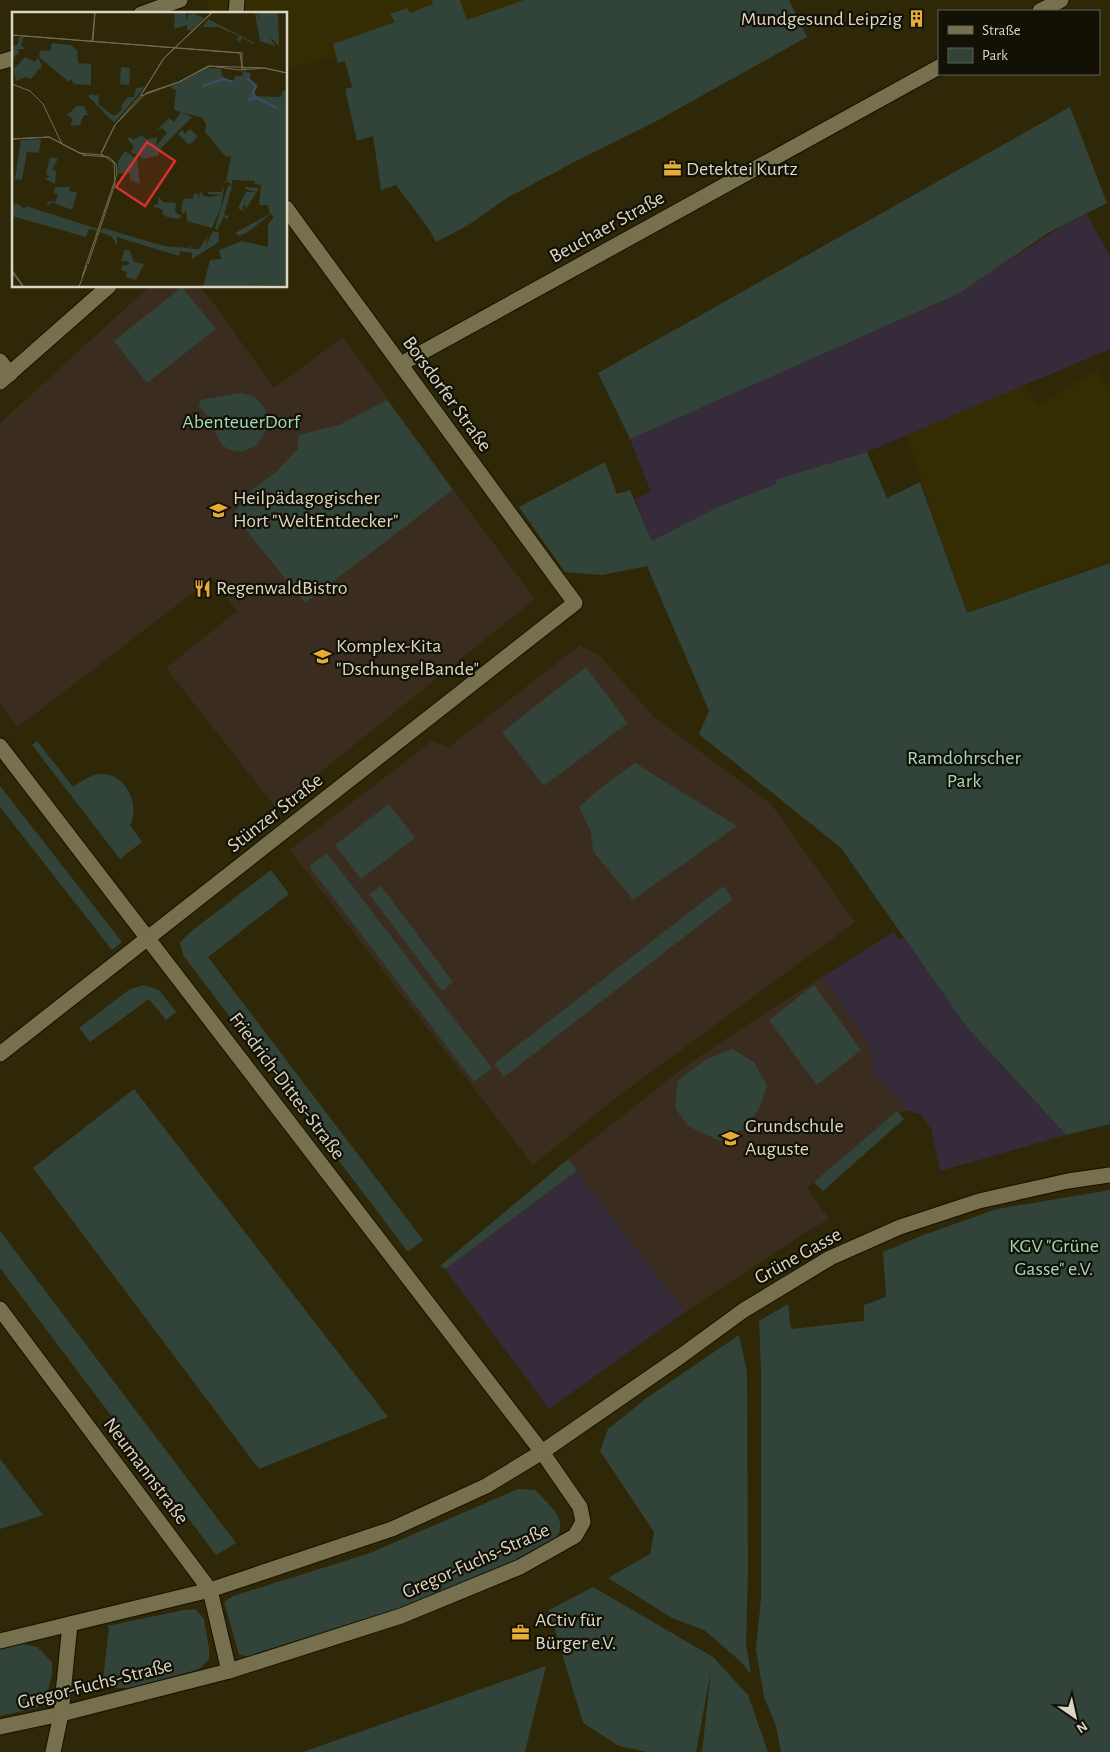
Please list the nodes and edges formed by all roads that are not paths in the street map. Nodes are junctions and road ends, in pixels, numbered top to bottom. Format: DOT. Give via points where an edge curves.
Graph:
graph roads {
  1 [pos="180,0"];
  2 [pos="1061,0"];
  3 [pos="1042,10"];
  4 [pos="147,12"];
  5 [pos="938,68"];
  6 [pos="288,211"];
  7 [pos="107,288"];
  8 [pos="0,361"];
  9 [pos="401,364"];
  10 [pos="5,378"];
  11 [pos="575,604"];
  12 [pos="0,746"];
  13 [pos="148,938"];
  14 [pos="0,1054"];
  15 [pos="1110,1174"];
  16 [pos="0,1309"];
  17 [pos="542,1452"];
  18 [pos="210,1590"];
  19 [pos="70,1624"];
  20 [pos="0,1641"];
  21 [pos="230,1671"];
  22 [pos="61,1714"];
  23 [pos="0,1727"];
  24 [pos="53,1752"];
  1 -- 4 [label="street"];
  2 -- 3 [label="street"];
  5 -- 9 [label="street, Beuchaer Straße"];
  6 -- 9 [label="street, Borsdorfer Straße"];
  7 -- 10 [label="street"];
  8 -- 10 [label="street"];
  9 -- 11 [label="street, Borsdorfer Straße"];
  11 -- 13 [label="street, Stünzer Straße"];
  12 -- 13 [label="street, Friedrich-Dittes-Straße"];
  13 -- 14 [label="street, Stünzer Straße"];
  13 -- 17 [label="street, Friedrich-Dittes-Straße"];
  15 -- 17 [label="street, Grüne Gasse" via="979,1201 900,1227 830,1258 744,1310"];
  16 -- 18 [label="street, Neumannstraße"];
  17 -- 18 [label="street" via="486,1486 392,1529"];
  17 -- 21 [label="street, Gregor-Fuchs-Straße" via="580,1507 583,1522 575,1536 520,1567 401,1616"];
  18 -- 19 [label="street"];
  18 -- 21 [label="street, Neumannstraße"];
  19 -- 20 [label="street"];
  19 -- 22 [label="street"];
  21 -- 22 [label="street, Gregor-Fuchs-Straße"];
  22 -- 23 [label="street, Gregor-Fuchs-Straße"];
  22 -- 24 [label="street"];
}
